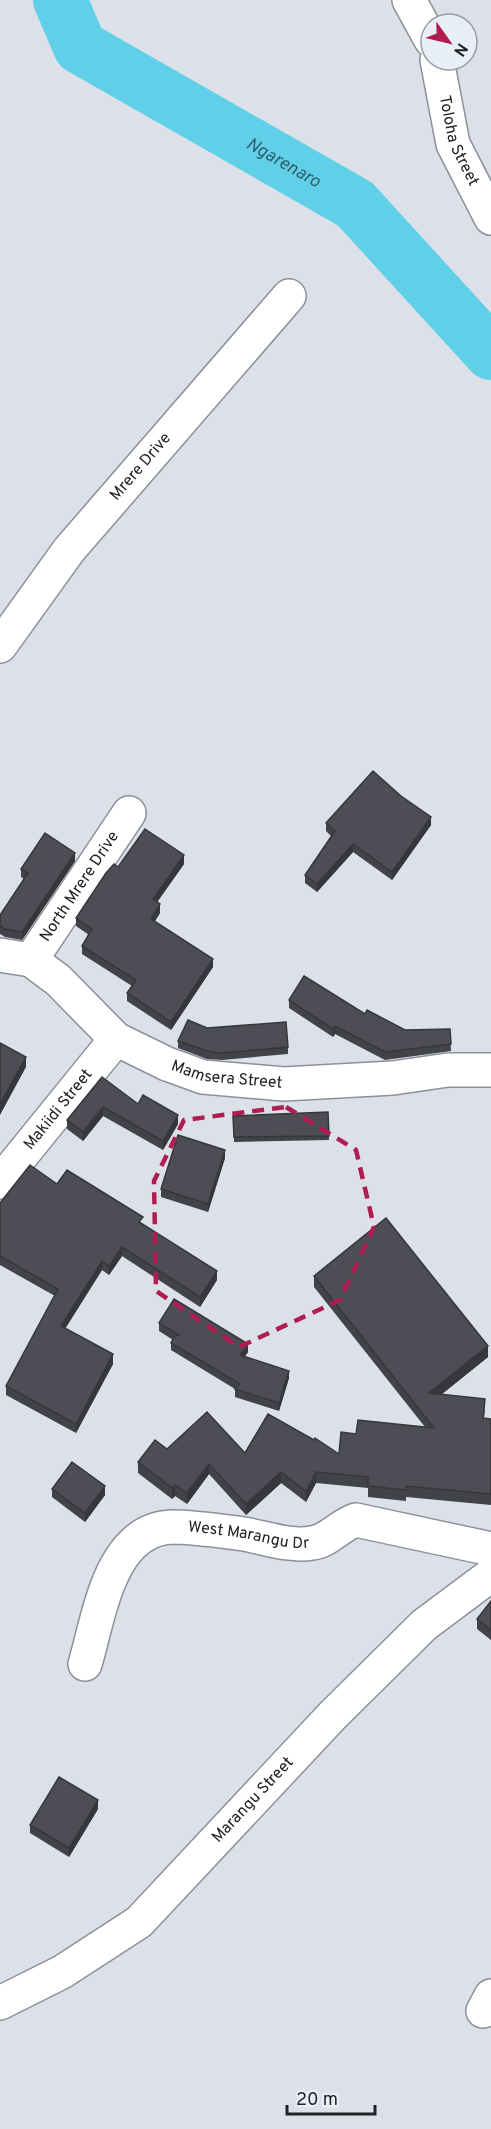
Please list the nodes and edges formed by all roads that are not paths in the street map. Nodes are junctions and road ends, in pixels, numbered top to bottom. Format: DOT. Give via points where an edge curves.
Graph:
graph roads {
  1 [pos="409,0"];
  2 [pos="419,18"];
  3 [pos="439,72"];
  4 [pos="491,218"];
  5 [pos="289,296"];
  6 [pos="0,646"];
  7 [pos="129,813"];
  8 [pos="15,957"];
  9 [pos="116,1039"];
  10 [pos="491,1070"];
  11 [pos="0,1182"];
  12 [pos="491,1549"];
  13 [pos="491,1575"];
  14 [pos="86,1664"];
  15 [pos="0,2003"];
  1 -- 2 [label="street"];
  3 -- 4 [label="street, Toloha Street" via="453,144"];
  5 -- 6 [label="street, Mrere Drive" via="69,550"];
  7 -- 8 [label="street, North Mrere Drive"];
  8 -- 9 [label="street, Mamsera Street" via="58,980"];
  9 -- 10 [label="street, Mamsera Street" via="203,1077 245,1082 327,1083 448,1070"];
  9 -- 11 [label="street, Makiidi Street"];
  12 -- 14 [label="street, West Marangu Dr" via="356,1520 316,1543 300,1545 229,1532 170,1527 147,1533 130,1545 113,1569"];
  13 -- 15 [label="street, Marangu Street" via="424,1625 332,1716 139,1922 62,1972"];
}
